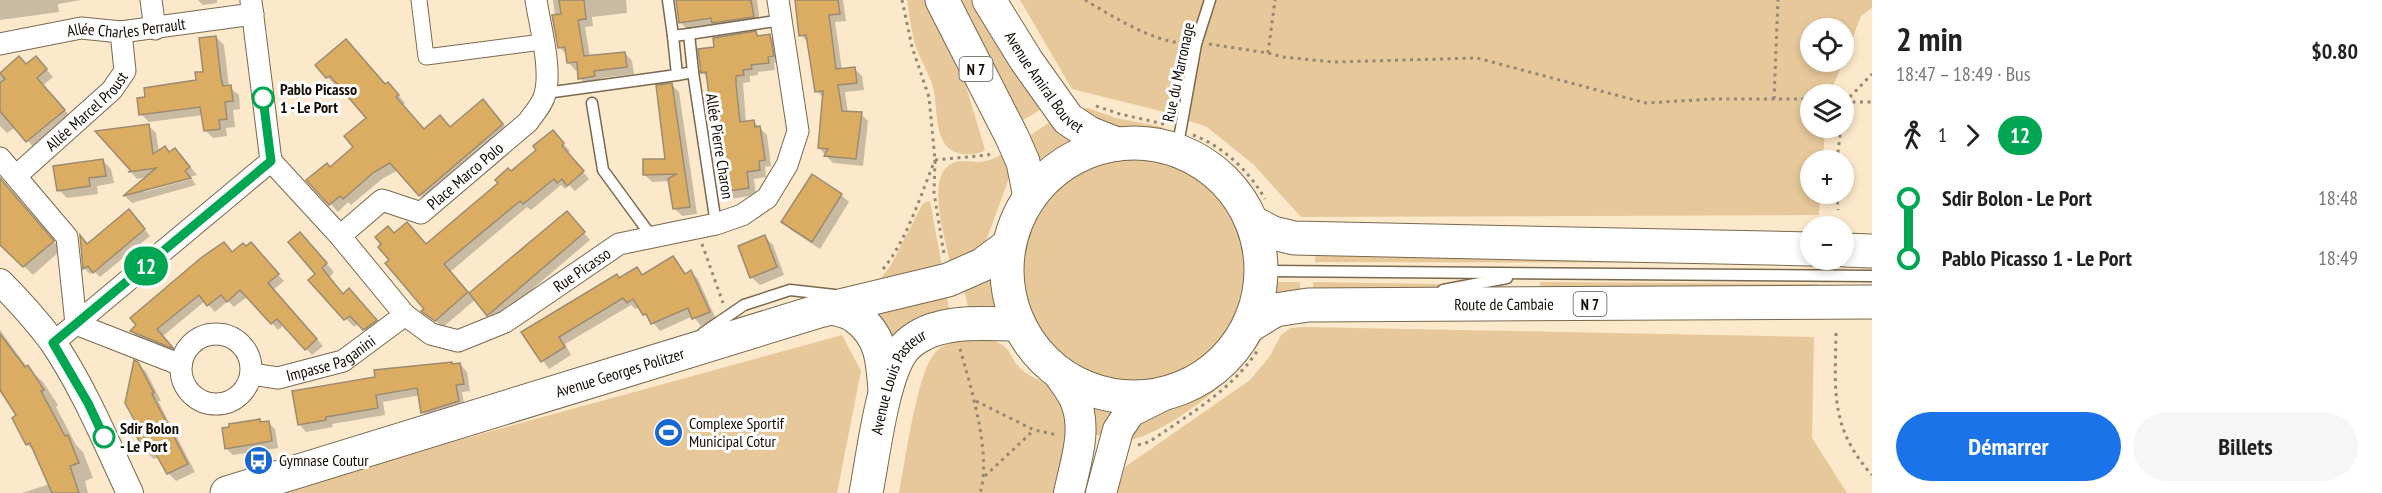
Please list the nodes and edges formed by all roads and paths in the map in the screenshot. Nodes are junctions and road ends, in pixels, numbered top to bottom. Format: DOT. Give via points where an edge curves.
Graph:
graph roads {
  1 [pos="151,0"];
  2 [pos="419,0"];
  3 [pos="536,0"];
  4 [pos="668,0"];
  5 [pos="902,0"];
  6 [pos="942,0"];
  7 [pos="989,0"];
  8 [pos="1085,0"];
  9 [pos="1210,0"];
  10 [pos="1275,0"];
  11 [pos="1778,0"];
  12 [pos="252,7"];
  13 [pos="780,10"];
  14 [pos="155,29"];
  15 [pos="121,32"];
  16 [pos="689,34"];
  17 [pos="673,36"];
  18 [pos="542,42"];
  19 [pos="0,44"];
  20 [pos="1196,44"];
  21 [pos="1268,53"];
  22 [pos="693,72"];
  23 [pos="1872,74"];
  24 [pos="677,75"];
  25 [pos="1854,92"];
  26 [pos="546,93"];
  27 [pos="1774,99"];
  28 [pos="1800,99"];
  29 [pos="592,102"];
  30 [pos="1854,102"];
  31 [pos="1872,102"];
  32 [pos="1059,106"];
  33 [pos="1012,137"];
  34 [pos="1184,139"];
  35 [pos="1117,144"];
  36 [pos="0,158"];
  37 [pos="935,160"];
  38 [pos="271,161"];
  39 [pos="16,177"];
  40 [pos="1030,197"];
  41 [pos="1838,204"];
  42 [pos="1838,210"];
  43 [pos="1260,213"];
  44 [pos="706,226"];
  45 [pos="340,236"];
  46 [pos="652,237"];
  47 [pos="1010,245"];
  48 [pos="1800,249"];
  49 [pos="1854,250"];
  50 [pos="1872,251"];
  51 [pos="944,256"];
  52 [pos="1261,271"];
  53 [pos="1531,274"];
  54 [pos="1872,276"];
  55 [pos="0,282"];
  56 [pos="871,298"];
  57 [pos="1872,302"];
  58 [pos="1308,305"];
  59 [pos="833,308"];
  60 [pos="405,315"];
  61 [pos="728,316"];
  62 [pos="76,324"];
  63 [pos="1019,324"];
  64 [pos="1836,333"];
  65 [pos="1256,335"];
  66 [pos="940,342"];
  67 [pos="53,343"];
  68 [pos="668,358"];
  69 [pos="181,365"];
  70 [pos="906,370"];
  71 [pos="1057,372"];
  72 [pos="251,374"];
  73 [pos="1164,395"];
  74 [pos="885,399"];
  75 [pos="976,401"];
  76 [pos="1034,430"];
  77 [pos="1067,437"];
  78 [pos="1131,446"];
  79 [pos="1872,475"];
  80 [pos="985,476"];
  81 [pos="130,493"];
  82 [pos="227,493"];
  83 [pos="866,493"];
  84 [pos="980,493"];
  85 [pos="1069,493"];
  86 [pos="1101,493"];
  1 -- 14 [label="street"];
  2 -- 18 [label="street" via="426,57"];
  3 -- 18 [label="street"];
  4 -- 17 [label="lane"];
  5 -- 37 [label="path" via="929,97"];
  6 -- 33 [label="main road, N 7"];
  7 -- 32 [label="main road, Avenue Amiral Bouvet"];
  8 -- 20 [label="path" via="1169,43"];
  9 -- 20 [label="lane, Rue du Marronage"];
  10 -- 21 [label="path"];
  11 -- 27 [label="path"];
  12 -- 14 [label="street, Allée Charles Perrault"];
  12 -- 38 [label="street"];
  13 -- 16 [label="lane"];
  13 -- 44 [label="street, Rue Picasso" via="798,131 787,165 767,198 741,215"];
  14 -- 15 [label="street, Allée Charles Perrault"];
  15 -- 19 [label="street, Allée Charles Perrault" via="81,28"];
  15 -- 39 [label="street, Allée Marcel Proust" via="125,71 112,90"];
  16 -- 17 [label="lane"];
  16 -- 22 [label="lane, Allée Pierre Charon"];
  17 -- 24 [label="lane"];
  18 -- 26 [label="street"];
  20 -- 21 [label="path"];
  20 -- 34 [label="lane, Rue du Marronage"];
  21 -- 27 [label="path" via="1334,62 1477,58 1646,103"];
  22 -- 24 [label="lane"];
  22 -- 44 [label="lane, Allée Pierre Charon"];
  23 -- 25 [label="path"];
  24 -- 26 [label="lane"];
  26 -- 45 [label="street, Place Marco Polo" via="528,122 421,213 382,200"];
  27 -- 28 [label="path"];
  29 -- 46 [label="lane" via="603,170"];
  30 -- 31 [label="path"];
  32 -- 34 [label="path" via="1080,100"];
  32 -- 35 [label="main road, Avenue Amiral Bouvet" via="1068,119"];
  33 -- 37 [label="path" via="988,155"];
  33 -- 40 [label="main road, N 7" via="1023,162"];
  34 -- 35 [label="main road"];
  34 -- 43 [label="main road" via="1208,167"];
  34 -- 43 [label="path" via="1232,159 1258,186"];
  35 -- 40 [label="main road" via="1077,156 1043,181"];
  36 -- 39 [label="street"];
  37 -- 51 [label="path" via="934,194"];
  38 -- 45 [label="street, Rue Picasso"];
  38 -- 62 [label="street"];
  39 -- 62 [label="street" via="67,237"];
  40 -- 47 [label="main road" via="1017,220"];
  41 -- 42 [label="path"];
  43 -- 48 [label="main road" via="1273,232 1294,238"];
  43 -- 52 [label="main road"];
  44 -- 46 [label="street, Rue Picasso"];
  44 -- 61 [label="path"];
  45 -- 60 [label="street, Rue Picasso"];
  46 -- 60 [label="street, Rue Picasso" via="619,244 505,322 458,341 431,334"];
  47 -- 56 [label="main road, Avenue Georges Politzer" via="982,265 948,280"];
  47 -- 63 [label="main road" via="1010,299"];
  49 -- 50 [label="main road"];
  52 -- 53 [label="lane"];
  52 -- 65 [label="main road"];
  53 -- 54 [label="lane"];
  53 -- 58 [label="lane" via="1424,292"];
  55 -- 67 [label="street"];
  56 -- 59 [label="main road, Avenue Georges Politzer"];
  56 -- 61 [label="lane" via="789,290 744,304"];
  57 -- 58 [label="main road, Route de Cambaie / N 7"];
  58 -- 65 [label="main road, Route de Cambaie" via="1275,310"];
  59 -- 68 [label="main road, Avenue Georges Politzer"];
  59 -- 74 [label="main road" via="855,316 873,336 883,357"];
  60 -- 72 [label="street, Impasse Paganini" via="343,361 278,378"];
  61 -- 68 [label="lane"];
  62 -- 67 [label="street"];
  62 -- 69 [label="street"];
  63 -- 66 [label="main road, Avenue Louis Pasteur" via="969,323"];
  63 -- 71 [label="main road" via="1035,350"];
  64 -- 79 [label="path" via="1835,393 1839,422 1856,457"];
  65 -- 73 [label="main road" via="1198,381"];
  65 -- 78 [label="path" via="1234,381 1149,442"];
  66 -- 74 [label="main road, Avenue Louis Pasteur" via="912,341 902,351"];
  66 -- 75 [label="path"];
  67 -- 81 [label="street" via="88,403"];
  68 -- 82 [label="main road, Avenue Georges Politzer"];
  69 -- 72 [label="street" via="186,389 205,404 217,405 240,396"];
  69 -- 72 [label="street" via="184,354 198,338 220,334 231,337 247,353"];
  70 -- 74 [label="lane"];
  71 -- 73 [label="main road" via="1090,390 1126,398"];
  71 -- 85 [label="main road" via="1075,398 1080,424"];
  73 -- 86 [label="main road" via="1130,412 1118,430"];
  74 -- 83 [label="main road, Avenue Louis Pasteur"];
  75 -- 76 [label="path"];
  75 -- 80 [label="path"];
  76 -- 77 [label="path"];
  76 -- 80 [label="path"];
  80 -- 84 [label="path"];
}
